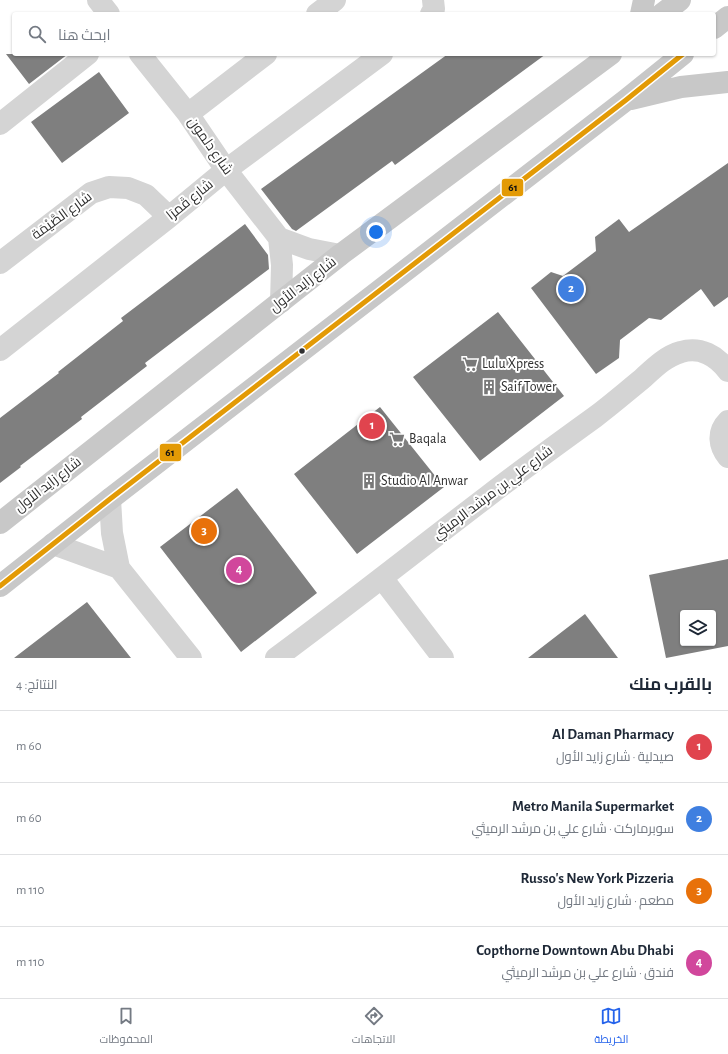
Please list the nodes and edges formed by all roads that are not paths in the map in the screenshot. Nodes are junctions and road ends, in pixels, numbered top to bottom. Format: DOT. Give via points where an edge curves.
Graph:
graph roads {
  1 [pos="98,0"];
  2 [pos="335,0"];
  3 [pos="433,0"];
  4 [pos="644,0"];
  5 [pos="680,0"];
  6 [pos="107,12"];
  7 [pos="320,12"];
  8 [pos="433,12"];
  9 [pos="641,12"];
  10 [pos="665,12"];
  11 [pos="728,18"];
  12 [pos="716,27"];
  13 [pos="85,56"];
  14 [pos="142,56"];
  15 [pos="263,56"];
  16 [pos="379,56"];
  17 [pos="608,56"];
  18 [pos="681,56"];
  19 [pos="728,82"];
  20 [pos="626,100"];
  21 [pos="188,114"];
  22 [pos="0,124"];
  23 [pos="226,170"];
  24 [pos="169,217"];
  25 [pos="279,238"];
  26 [pos="340,256"];
  27 [pos="0,263"];
  28 [pos="281,302"];
  29 [pos="0,350"];
  30 [pos="724,358"];
  31 [pos="728,421"];
  32 [pos="728,457"];
  33 [pos="110,499"];
  34 [pos="0,523"];
  35 [pos="53,544"];
  36 [pos="119,568"];
  37 [pos="382,578"];
  38 [pos="0,586"];
  39 [pos="191,658"];
  40 [pos="276,658"];
  41 [pos="443,658"];
  1 -- 6 [label="street"];
  2 -- 7 [label="street"];
  3 -- 8 [label="street"];
  4 -- 9 [label="main road"];
  5 -- 10 [label="main road"];
  11 -- 12 [label="main road"];
  13 -- 22 [label="street"];
  14 -- 21 [label="street, شارع دلمون"];
  15 -- 21 [label="street"];
  16 -- 23 [label="street, شارع قَمرَا"];
  17 -- 26 [label="main road, شارع زايد الأول"];
  18 -- 20 [label="main road"];
  19 -- 20 [label="main road" via="681,87"];
  20 -- 33 [label="main road"];
  21 -- 23 [label="street, شارع دلمون"];
  23 -- 24 [label="street, شارع قَمرَا"];
  23 -- 25 [label="street, شارع دلمون"];
  24 -- 27 [label="street, شارع الصَّيْمَة" via="146,195 128,188 109,187 91,193"];
  24 -- 29 [label="street, شارع قَمرَا"];
  25 -- 26 [label="street" via="309,249"];
  25 -- 28 [label="street" via="282,265"];
  26 -- 28 [label="main road, شارع زايد الأول"];
  28 -- 34 [label="main road, شارع زايد الأول"];
  30 -- 37 [label="street, شارع علي بن مرشد الرميثي" via="688,350 665,359 606,408"];
  31 -- 32 [label="street" via="720,437 723,451"];
  33 -- 35 [label="main road"];
  33 -- 36 [label="street" via="112,533"];
  35 -- 36 [label="street"];
  35 -- 38 [label="main road"];
  36 -- 39 [label="street"];
  37 -- 40 [label="street, شارع علي بن مرشد الرميثي"];
  37 -- 41 [label="street"];
}
